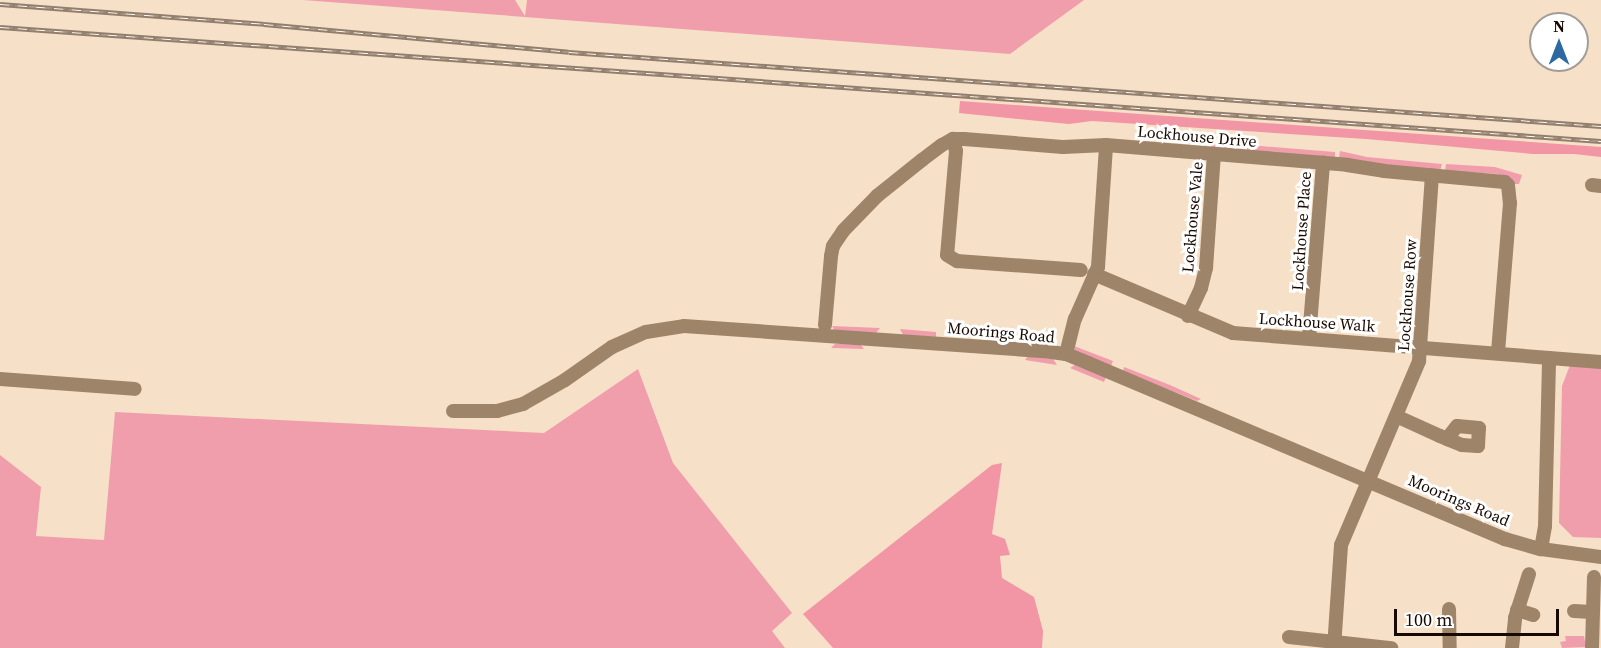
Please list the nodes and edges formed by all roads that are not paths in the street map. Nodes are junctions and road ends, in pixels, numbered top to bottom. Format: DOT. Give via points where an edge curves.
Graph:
graph roads {
  1 [pos="953,140"];
  2 [pos="1106,145"];
  3 [pos="1214,154"];
  4 [pos="1323,163"];
  5 [pos="1432,176"];
  6 [pos="1088,272"];
  7 [pos="1188,316"];
  8 [pos="825,325"];
  9 [pos="1309,338"];
  10 [pos="1421,347"];
  11 [pos="1498,353"];
  12 [pos="1066,354"];
  13 [pos="1549,358"];
  14 [pos="1601,362"];
  15 [pos="0,379"];
  16 [pos="135,389"];
  17 [pos="453,411"];
  18 [pos="1396,416"];
  19 [pos="1447,439"];
  20 [pos="1371,480"];
  21 [pos="1541,549"];
  22 [pos="1601,557"];
  23 [pos="1529,574"];
  24 [pos="1594,577"];
  25 [pos="1449,609"];
  26 [pos="1517,610"];
  27 [pos="1574,611"];
  28 [pos="1592,612"];
  29 [pos="1533,615"];
  30 [pos="1289,637"];
  31 [pos="1334,645"];
  32 [pos="1391,648"];
  33 [pos="1450,648"];
  34 [pos="1512,648"];
  35 [pos="1592,648"];
  1 -- 2 [label="street, Lockhouse Drive" via="1063,147"];
  1 -- 6 [label="street, Lockhouse Walk" via="956,151 947,255 957,261"];
  1 -- 8 [label="street" via="877,196 843,231 831,256"];
  2 -- 3 [label="street, Lockhouse Drive"];
  2 -- 6 [label="street" via="1099,258"];
  3 -- 4 [label="street, Lockhouse Drive"];
  3 -- 7 [label="street, Lockhouse Vale" via="1206,268 1202,288"];
  4 -- 5 [label="street, Lockhouse Drive"];
  4 -- 9 [label="street, Lockhouse Place"];
  5 -- 10 [label="street, Lockhouse Row"];
  5 -- 11 [label="street, Lockhouse Drive" via="1508,185 1510,203"];
  6 -- 7 [label="street, Lockhouse Walk"];
  6 -- 12 [label="street"];
  7 -- 9 [label="street, Lockhouse Walk" via="1233,333"];
  9 -- 10 [label="street, Lockhouse Walk"];
  10 -- 11 [label="street, Lockhouse Walk"];
  10 -- 18 [label="street, Lockhouse Row"];
  11 -- 13 [label="street, Lockhouse Walk"];
  12 -- 17 [label="street, Moorings Road" via="1015,347 684,326 646,332 612,347 523,404 497,411"];
  12 -- 20 [label="street, Moorings Road"];
  13 -- 14 [label="street, Lockhouse Walk"];
  13 -- 21 [label="street" via="1545,526"];
  15 -- 16 [label="street"];
  18 -- 19 [label="street"];
  18 -- 20 [label="street, Lockhouse Row"];
  20 -- 21 [label="street, Moorings Road" via="1505,539"];
  20 -- 31 [label="street, Lockhouse Row" via="1341,545"];
  21 -- 22 [label="street, Moorings Road"];
  23 -- 26 [label="street"];
  24 -- 28 [label="street"];
  25 -- 33 [label="street"];
  26 -- 29 [label="street"];
  26 -- 34 [label="street"];
  27 -- 28 [label="street"];
  28 -- 35 [label="street"];
  30 -- 31 [label="street"];
  31 -- 32 [label="street"];
}
